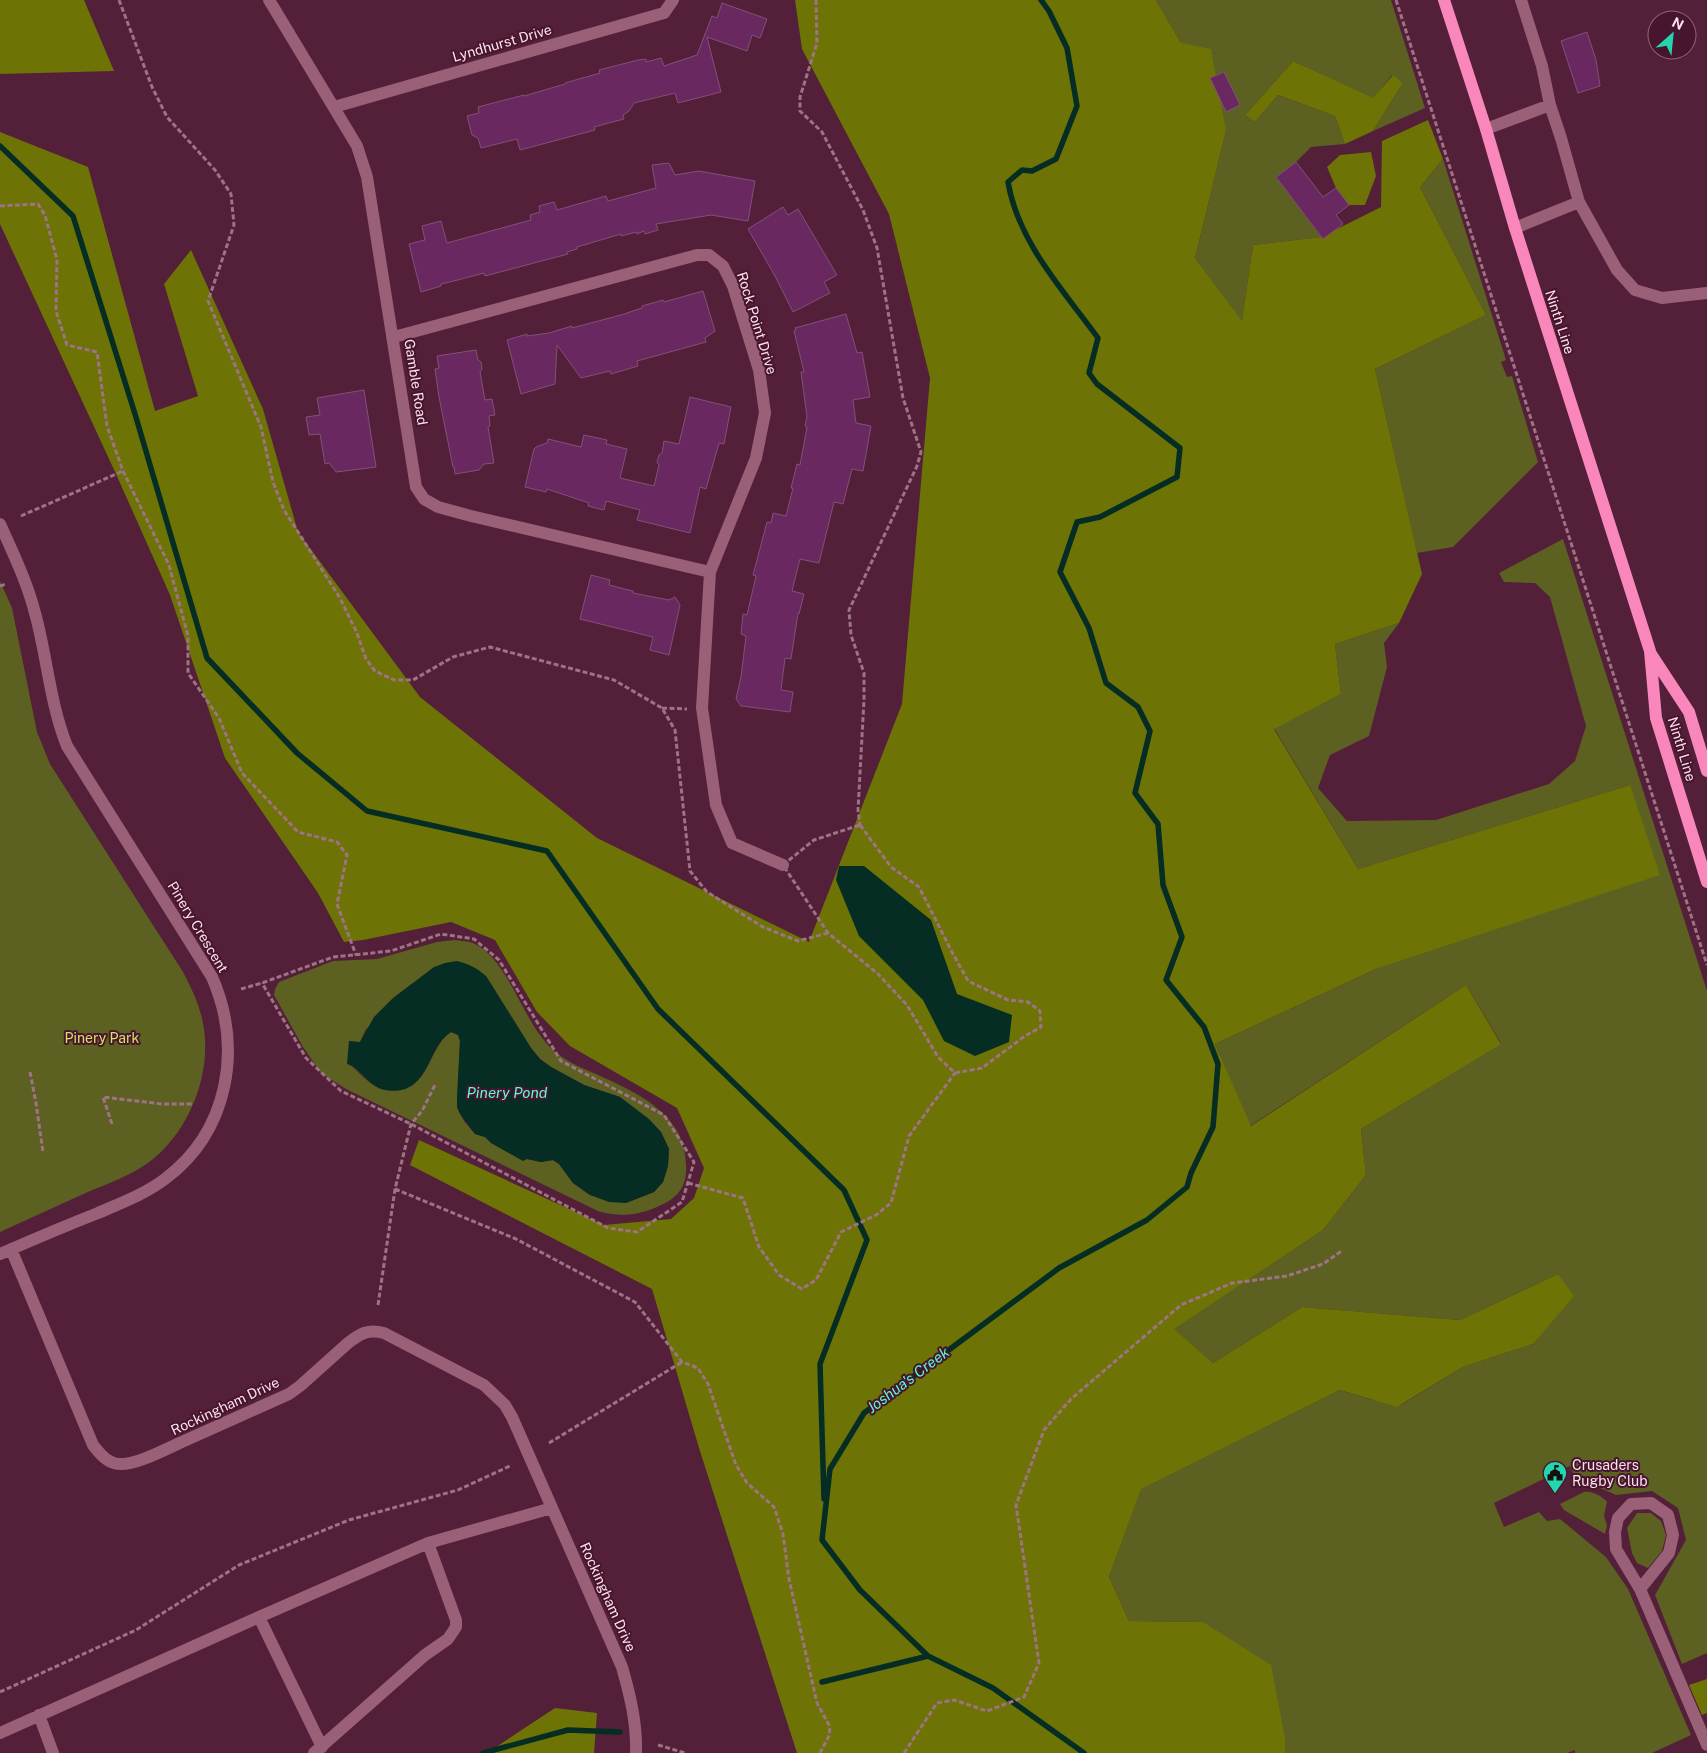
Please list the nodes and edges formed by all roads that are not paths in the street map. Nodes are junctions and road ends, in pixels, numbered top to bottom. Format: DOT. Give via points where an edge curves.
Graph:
graph roads {
  1 [pos="268,0"];
  2 [pos="673,0"];
  3 [pos="1444,0"];
  4 [pos="1522,0"];
  5 [pos="1550,105"];
  6 [pos="334,107"];
  7 [pos="1486,129"];
  8 [pos="1579,202"];
  9 [pos="1514,228"];
  10 [pos="1707,293"];
  11 [pos="394,337"];
  12 [pos="0,524"];
  13 [pos="710,572"];
  14 [pos="1650,652"];
  15 [pos="1707,770"];
  16 [pos="783,865"];
  17 [pos="1707,882"];
  18 [pos="5,1252"];
  19 [pos="552,1508"];
  20 [pos="428,1544"];
  21 [pos="1640,1589"];
  22 [pos="259,1617"];
  23 [pos="39,1715"];
  24 [pos="0,1733"];
  25 [pos="1707,1745"];
  26 [pos="318,1750"];
  27 [pos="53,1753"];
  28 [pos="636,1753"];
  1 -- 6 [label="street, Gamble Road"];
  2 -- 6 [label="street, Lyndhurst Drive" via="664,12"];
  3 -- 7 [label="main road, Ninth Line"];
  4 -- 5 [label="street"];
  5 -- 7 [label="street"];
  5 -- 8 [label="street"];
  6 -- 11 [label="street, Gamble Road" via="357,146 367,177"];
  7 -- 9 [label="main road, Ninth Line"];
  8 -- 9 [label="street"];
  8 -- 10 [label="street" via="1617,270 1634,290 1662,298"];
  9 -- 14 [label="main road, Ninth Line"];
  11 -- 13 [label="street, Gamble Road" via="416,486 424,499 471,516"];
  11 -- 13 [label="street, Rock Point Drive" via="697,255 709,255 723,266 733,286 759,370 765,414 756,458"];
  12 -- 18 [label="street, Pinery Crescent" via="35,612 67,746 212,978 227,1030 229,1050 222,1097 207,1132 185,1161 165,1179 137,1196"];
  13 -- 16 [label="street, Rock Point Drive" via="702,708 716,805 732,843"];
  14 -- 15 [label="main road, Ninth Line" via="1689,712"];
  14 -- 17 [label="main road, Ninth Line" via="1656,718"];
  18 -- 19 [label="street, Rockingham Drive" via="93,1445 109,1461 128,1464 289,1394 348,1343 372,1330 460,1372 496,1395 512,1417"];
  19 -- 20 [label="street"];
  19 -- 28 [label="street, Rockingham Drive" via="622,1667 635,1723"];
  20 -- 22 [label="street"];
  20 -- 26 [label="street" via="456,1627 448,1639 425,1655"];
  21 -- 21 [label="street" via="1668,1553 1673,1535 1668,1515 1651,1503 1631,1504 1618,1518 1615,1532 1616,1549"];
  21 -- 25 [label="street"];
  22 -- 23 [label="street"];
  22 -- 26 [label="street"];
  23 -- 24 [label="street"];
  23 -- 27 [label="street"];
}
